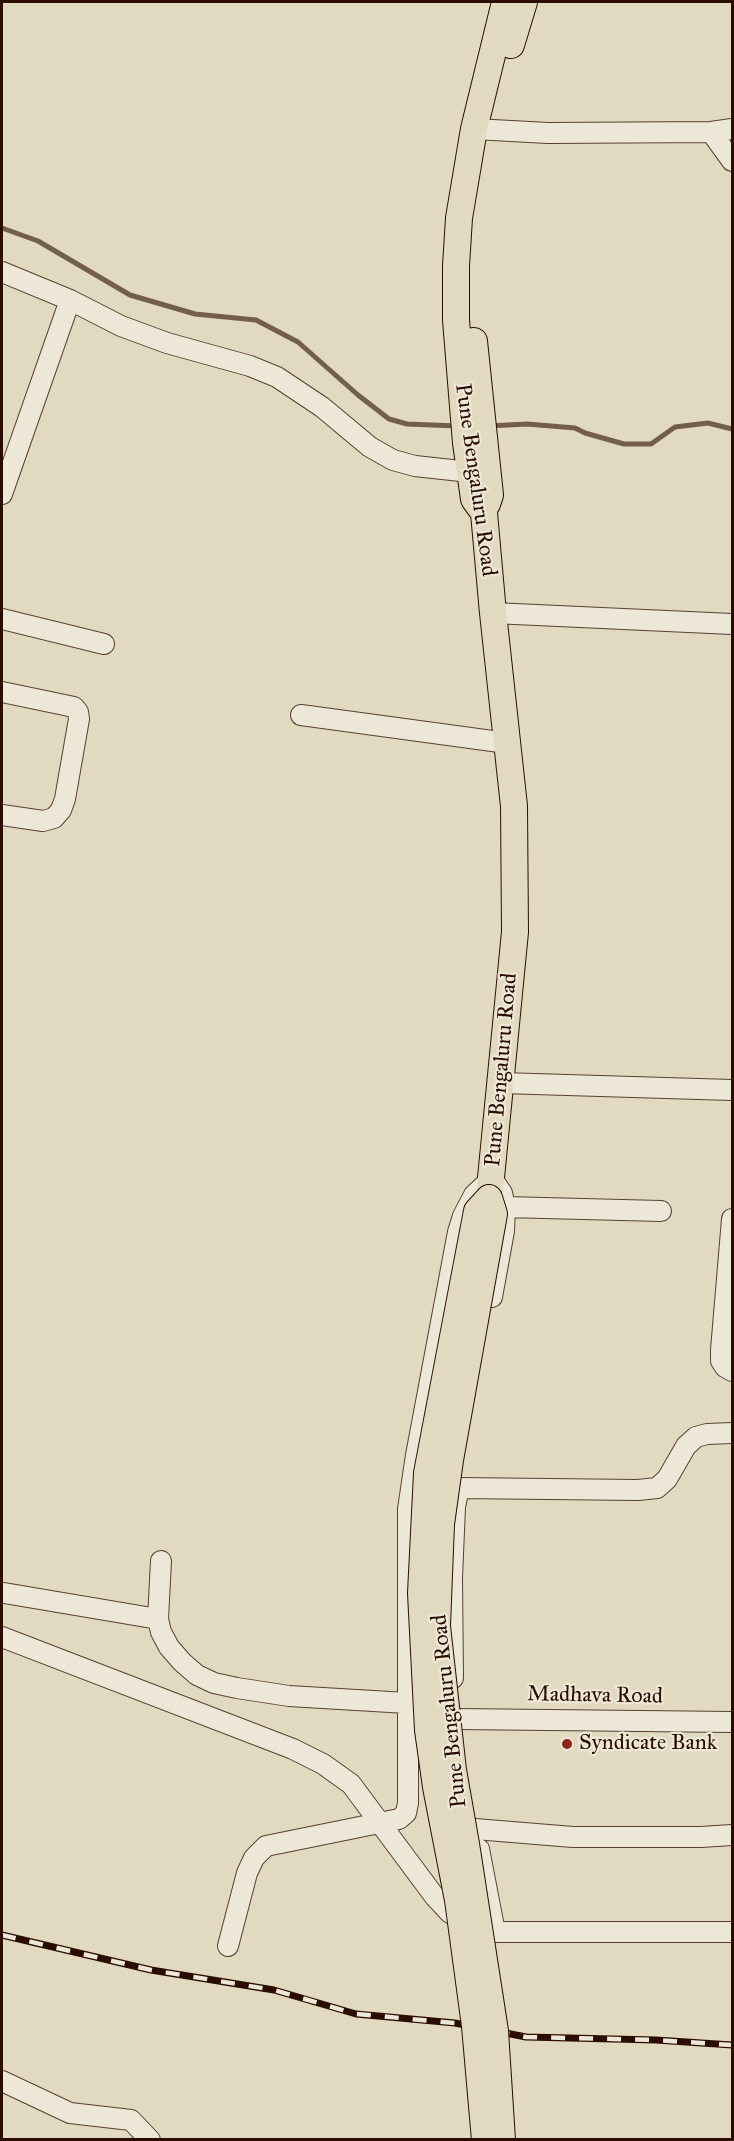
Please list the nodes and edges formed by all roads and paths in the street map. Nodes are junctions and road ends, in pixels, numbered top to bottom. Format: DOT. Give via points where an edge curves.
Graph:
graph roads {
  1 [pos="505,2"];
  2 [pos="524,2"];
  3 [pos="732,129"];
  4 [pos="481,130"];
  5 [pos="711,132"];
  6 [pos="732,161"];
  7 [pos="2,272"];
  8 [pos="70,300"];
  9 [pos="476,444"];
  10 [pos="470,472"];
  11 [pos="2,494"];
  12 [pos="484,513"];
  13 [pos="493,613"];
  14 [pos="2,619"];
  15 [pos="732,624"];
  16 [pos="104,644"];
  17 [pos="2,692"];
  18 [pos="301,715"];
  19 [pos="507,743"];
  20 [pos="2,815"];
  21 [pos="501,1083"];
  22 [pos="732,1090"];
  23 [pos="495,1194"];
  24 [pos="660,1211"];
  25 [pos="732,1219"];
  26 [pos="732,1371"];
  27 [pos="732,1433"];
  28 [pos="459,1488"];
  29 [pos="161,1561"];
  30 [pos="4,1593"];
  31 [pos="158,1619"];
  32 [pos="2,1637"];
  33 [pos="407,1703"];
  34 [pos="457,1719"];
  35 [pos="732,1722"];
  36 [pos="381,1823"];
  37 [pos="475,1829"];
  38 [pos="732,1835"];
  39 [pos="495,1932"];
  40 [pos="732,1932"];
  41 [pos="228,1946"];
  42 [pos="2,2081"];
  43 [pos="150,2139"];
  44 [pos="485,2139"];
  45 [pos="502,2139"];
  1 -- 4 [label="main road, Pune Bengaluru Road"];
  2 -- 4 [label="main road"];
  3 -- 5 [label="street"];
  4 -- 5 [label="street"];
  4 -- 9 [label="main road, Pune Bengaluru Road" via="459,218 456,266 456,320"];
  5 -- 6 [label="street"];
  7 -- 8 [label="street"];
  8 -- 10 [label="street" via="121,326 277,377 393,460"];
  8 -- 11 [label="street"];
  9 -- 10 [label="main road, Pune Bengaluru Road"];
  9 -- 12 [label="main road" via="490,495"];
  10 -- 12 [label="main road, Pune Bengaluru Road" via="474,499"];
  12 -- 13 [label="main road, Pune Bengaluru Road"];
  13 -- 15 [label="street"];
  13 -- 19 [label="main road, Pune Bengaluru Road"];
  14 -- 16 [label="street"];
  17 -- 20 [label="street" via="74,707 79,719 61,810 54,818 43,821"];
  18 -- 19 [label="street"];
  19 -- 21 [label="main road, Pune Bengaluru Road" via="514,806 515,932"];
  21 -- 22 [label="street"];
  21 -- 23 [label="main road, Pune Bengaluru Road"];
  23 -- 24 [label="street"];
  23 -- 28 [label="street" via="504,1231"];
  23 -- 33 [label="street" via="474,1195 458,1232 416,1455 408,1509"];
  23 -- 44 [label="main road, bridge" via="477,1211 427,1473 421,1593 428,1730 476,2026"];
  23 -- 45 [label="main road, Pune Bengaluru Road, bridge" via="441,1524 437,1626 453,1770 495,2031"];
  25 -- 26 [label="street" via="721,1350 721,1361"];
  27 -- 28 [label="street" via="696,1437 657,1488"];
  28 -- 34 [label="street" via="452,1578"];
  29 -- 31 [label="street"];
  30 -- 31 [label="street"];
  31 -- 33 [label="street" via="165,1639 182,1662 214,1683 289,1696"];
  32 -- 36 [label="street" via="303,1754 351,1784"];
  33 -- 36 [label="street" via="406,1813"];
  34 -- 35 [label="street, Madhava Road"];
  34 -- 37 [label="street" via="465,1787"];
  36 -- 39 [label="street" via="449,1912 472,1928"];
  36 -- 41 [label="street" via="266,1846 247,1873"];
  37 -- 38 [label="street" via="573,1837"];
  37 -- 39 [label="street"];
  39 -- 40 [label="street"];
  42 -- 43 [label="street" via="70,2113 131,2120"];
}
